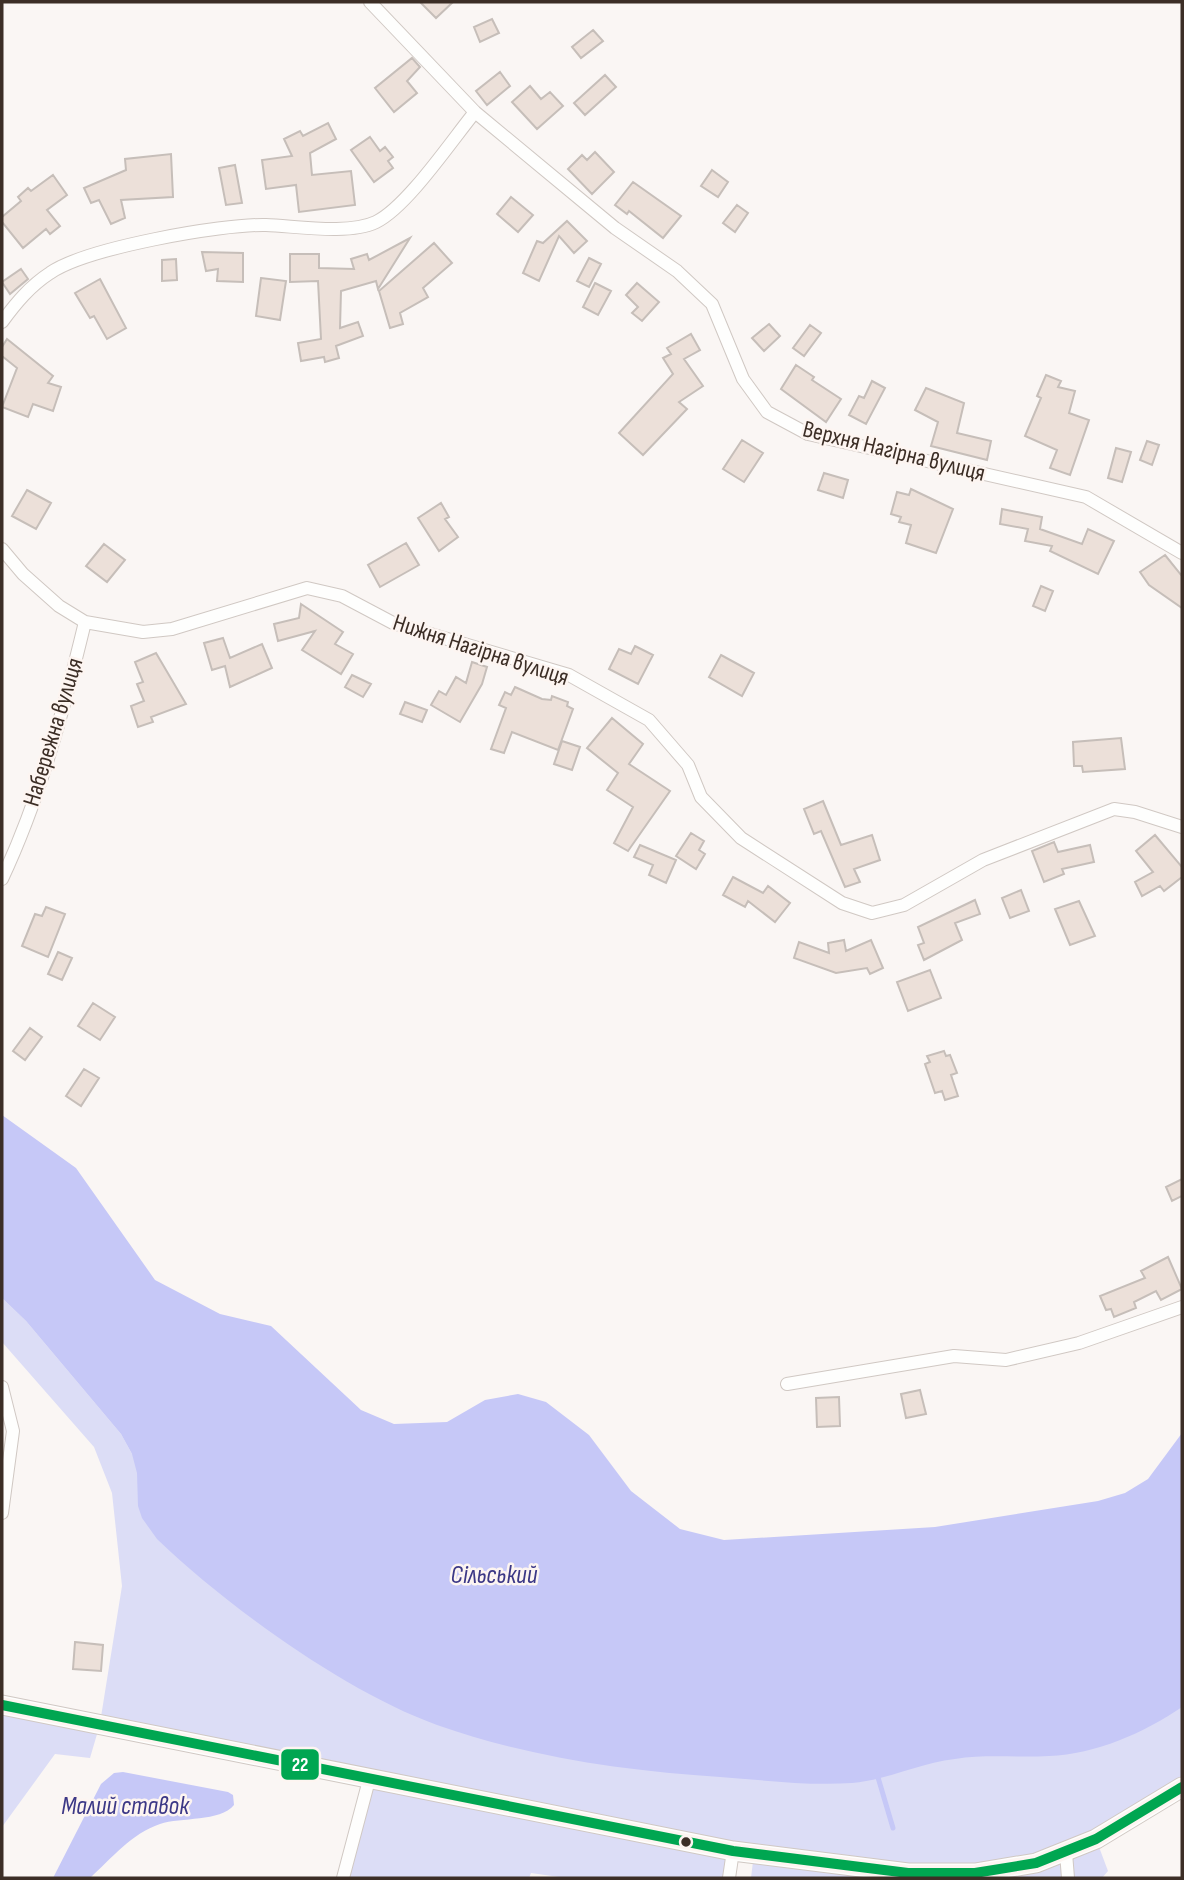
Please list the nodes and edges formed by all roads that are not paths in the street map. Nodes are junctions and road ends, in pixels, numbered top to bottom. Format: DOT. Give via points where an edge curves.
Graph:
graph roads {
  1 [pos="370,2"];
  2 [pos="475,112"];
  3 [pos="2,322"];
  4 [pos="2,549"];
  5 [pos="1182,553"];
  6 [pos="85,622"];
  7 [pos="1182,827"];
  8 [pos="2,879"];
  9 [pos="1182,1307"];
  10 [pos="787,1384"];
  11 [pos="2,1387"];
  12 [pos="2,1513"];
  13 [pos="2,1705"];
  14 [pos="369,1780"];
  15 [pos="1182,1787"];
  16 [pos="733,1851"];
  17 [pos="1066,1853"];
  18 [pos="342,1878"];
  19 [pos="729,1878"];
  20 [pos="1068,1878"];
  1 -- 2 [label="street, Верхня Нагірна вулиця"];
  2 -- 3 [label="street" via="395,208 377,222 358,228 261,225 209,229 101,253 52,271 20,298"];
  2 -- 5 [label="street, Верхня Нагірна вулиця" via="615,228 677,271 712,304 743,379 767,412 808,434 1086,497"];
  4 -- 6 [label="street, Нижня Нагірна вулиця" via="59,606"];
  6 -- 7 [label="street, Нижня Нагірна вулиця" via="143,632 172,629 307,588 342,596 393,623 569,675 649,720 688,765 701,797 741,838 842,903 872,913 904,905 983,860 1114,809"];
  6 -- 8 [label="street, Набережна вулиця" via="63,709 20,841"];
  9 -- 10 [label="street" via="1080,1343 1006,1360 954,1356"];
  11 -- 12 [label="street" via="13,1431"];
  13 -- 14 [label="main road"];
  14 -- 16 [label="main road"];
  14 -- 18 [label="street"];
  15 -- 17 [label="main road"];
  16 -- 17 [label="main road" via="942,1875 1008,1869"];
  16 -- 19 [label="street"];
  17 -- 20 [label="street"];
}
